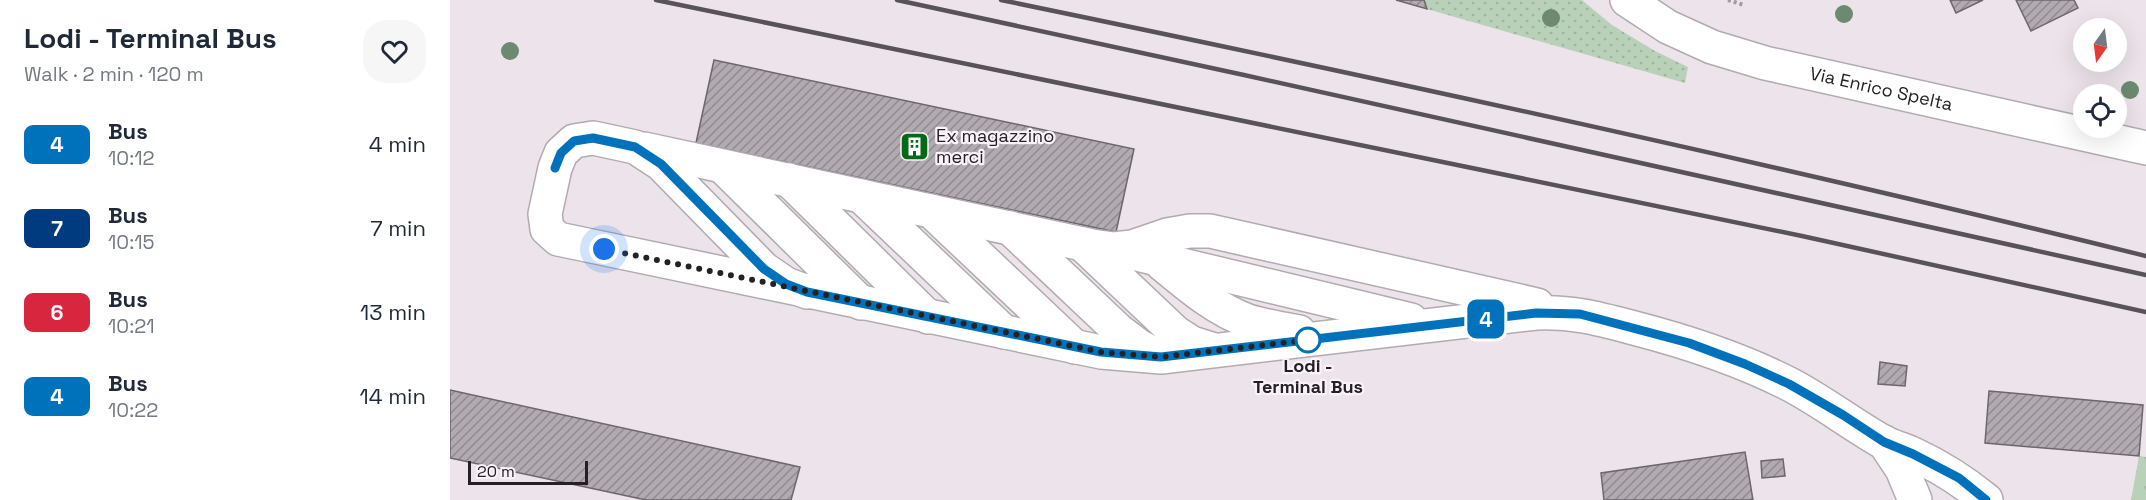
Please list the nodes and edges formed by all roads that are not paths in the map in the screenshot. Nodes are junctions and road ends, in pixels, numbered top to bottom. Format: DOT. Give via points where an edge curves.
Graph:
graph roads {
  1 [pos="1627,0"];
  2 [pos="635,147"];
  3 [pos="2146,148"];
  4 [pos="723,167"];
  5 [pos="789,180"];
  6 [pos="861,196"];
  7 [pos="931,211"];
  8 [pos="1010,228"];
  9 [pos="1098,246"];
  10 [pos="1155,258"];
  11 [pos="807,292"];
  12 [pos="861,303"];
  13 [pos="1580,314"];
  14 [pos="927,317"];
  15 [pos="1433,325"];
  16 [pos="1004,332"];
  17 [pos="1324,338"];
  18 [pos="1075,347"];
  19 [pos="1216,350"];
  20 [pos="1161,357"];
  21 [pos="1884,442"];
  22 [pos="1915,500"];
  23 [pos="1986,500"];
  1 -- 3 [label="street, Via Enrico Spelta" via="1668,27 1712,48"];
  2 -- 4 [label="street"];
  2 -- 11 [label="street" via="661,164 769,273"];
  2 -- 11 [label="street" via="593,138 574,141 561,153 545,214 547,229 558,239"];
  4 -- 5 [label="street"];
  4 -- 12 [label="street"];
  5 -- 6 [label="street"];
  5 -- 14 [label="street"];
  6 -- 7 [label="street"];
  6 -- 16 [label="street"];
  7 -- 8 [label="street"];
  7 -- 18 [label="street"];
  8 -- 9 [label="street"];
  8 -- 20 [label="street" via="1118,330"];
  9 -- 10 [label="street"];
  9 -- 13 [label="street" via="1132,246 1167,235 1209,231"];
  9 -- 19 [label="street" via="1175,333"];
  10 -- 15 [label="street"];
  10 -- 17 [label="street" via="1206,300 1228,312"];
  11 -- 12 [label="street"];
  12 -- 14 [label="street"];
  13 -- 15 [label="street" via="1536,313"];
  13 -- 21 [label="street" via="1689,343 1745,364 1789,384"];
  14 -- 16 [label="street"];
  15 -- 17 [label="street"];
  16 -- 18 [label="street"];
  17 -- 19 [label="street"];
  18 -- 20 [label="street"];
  19 -- 20 [label="street"];
  21 -- 22 [label="street" via="1902,469"];
  21 -- 23 [label="street" via="1959,478"];
}
